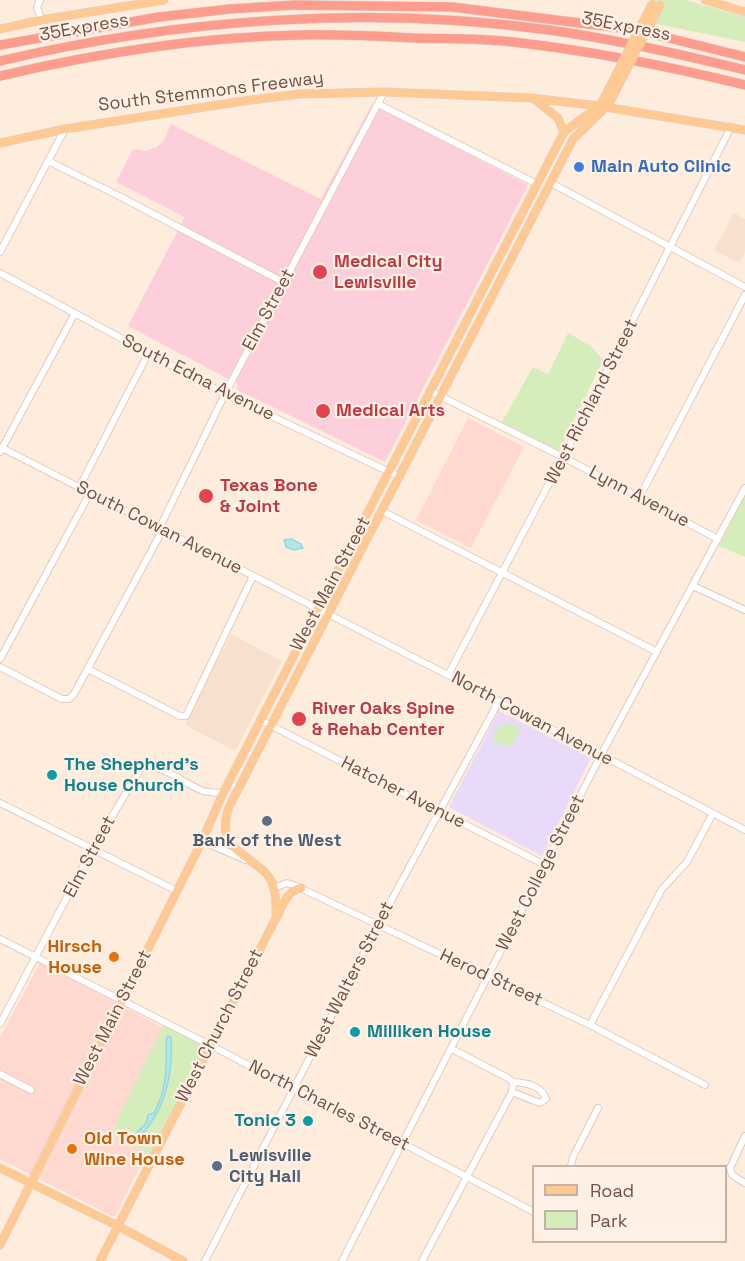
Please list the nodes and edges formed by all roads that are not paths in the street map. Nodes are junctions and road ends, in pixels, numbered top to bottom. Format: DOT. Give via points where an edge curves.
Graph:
graph roads {
  1 [pos="40,0"];
  2 [pos="164,0"];
  3 [pos="350,0"];
  4 [pos="705,0"];
  5 [pos="136,2"];
  6 [pos="656,2"];
  7 [pos="296,5"];
  8 [pos="745,12"];
  9 [pos="41,20"];
  10 [pos="0,29"];
  11 [pos="0,45"];
  12 [pos="745,57"];
  13 [pos="0,61"];
  14 [pos="745,70"];
  15 [pos="0,76"];
  16 [pos="745,85"];
  17 [pos="384,92"];
  18 [pos="531,98"];
  19 [pos="378,104"];
  20 [pos="604,105"];
  21 [pos="731,127"];
  22 [pos="65,129"];
  23 [pos="745,130"];
  24 [pos="564,132"];
  25 [pos="0,143"];
  26 [pos="552,156"];
  27 [pos="48,161"];
  28 [pos="551,183"];
  29 [pos="537,184"];
  30 [pos="672,247"];
  31 [pos="0,252"];
  32 [pos="0,273"];
  33 [pos="284,282"];
  34 [pos="745,287"];
  35 [pos="745,295"];
  36 [pos="75,313"];
  37 [pos="149,352"];
  38 [pos="430,391"];
  39 [pos="225,394"];
  40 [pos="440,396"];
  41 [pos="1,449"];
  42 [pos="563,457"];
  43 [pos="389,473"];
  44 [pos="400,477"];
  45 [pos="79,488"];
  46 [pos="745,488"];
  47 [pos="90,493"];
  48 [pos="639,498"];
  49 [pos="382,511"];
  50 [pos="161,530"];
  51 [pos="718,539"];
  52 [pos="502,573"];
  53 [pos="253,576"];
  54 [pos="693,586"];
  55 [pos="318,609"];
  56 [pos="745,610"];
  57 [pos="328,614"];
  58 [pos="657,652"];
  59 [pos="0,658"];
  60 [pos="0,667"];
  61 [pos="88,669"];
  62 [pos="448,675"];
  63 [pos="499,701"];
  64 [pos="260,720"];
  65 [pos="271,725"];
  66 [pos="601,755"];
  67 [pos="223,793"];
  68 [pos="0,802"];
  69 [pos="440,812"];
  70 [pos="713,813"];
  71 [pos="745,830"];
  72 [pos="202,841"];
  73 [pos="93,848"];
  74 [pos="252,862"];
  75 [pos="545,866"];
  76 [pos="274,888"];
  77 [pos="301,888"];
  78 [pos="177,891"];
  79 [pos="276,918"];
  80 [pos="378,925"];
  81 [pos="0,939"];
  82 [pos="36,957"];
  83 [pos="488,977"];
  84 [pos="123,1000"];
  85 [pos="0,1024"];
  86 [pos="590,1025"];
  87 [pos="210,1045"];
  88 [pos="452,1049"];
  89 [pos="0,1074"];
  90 [pos="513,1082"];
  91 [pos="705,1085"];
  92 [pos="294,1089"];
  93 [pos="31,1090"];
  94 [pos="512,1092"];
  95 [pos="598,1108"];
  96 [pos="745,1136"];
  97 [pos="402,1143"];
  98 [pos="571,1165"];
  99 [pos="0,1168"];
  100 [pos="467,1177"];
  101 [pos="31,1184"];
  102 [pos="745,1184"];
  103 [pos="532,1211"];
  104 [pos="118,1226"];
  105 [pos="0,1245"];
  106 [pos="100,1261"];
  107 [pos="183,1261"];
  108 [pos="205,1261"];
  109 [pos="342,1261"];
  110 [pos="422,1261"];
  1 -- 9 [label="street" via="37,8"];
  2 -- 5 [label="main road"];
  3 -- 7 [label="highway"];
  4 -- 8 [label="main road"];
  5 -- 9 [label="main road"];
  6 -- 20 [label="main road, West Main Street, bridge"];
  7 -- 11 [label="highway" via="159,17"];
  7 -- 12 [label="highway" via="452,7 636,30"];
  9 -- 10 [label="main road"];
  13 -- 14 [label="highway, 35Express" via="191,27 291,19 382,18 550,30"];
  15 -- 16 [label="highway" via="150,48 290,35 511,41 590,51"];
  17 -- 18 [label="main road, South Stemmons Freeway"];
  17 -- 19 [label="street, Elm Street"];
  17 -- 22 [label="main road, South Stemmons Freeway" via="300,94"];
  18 -- 20 [label="main road, South Stemmons Freeway"];
  18 -- 24 [label="main road" via="558,118"];
  19 -- 29 [label="street"];
  19 -- 33 [label="street, Elm Street"];
  20 -- 21 [label="main road, South Stemmons Freeway"];
  20 -- 24 [label="main road, West Main Street"];
  20 -- 28 [label="main road, West Main Street" via="575,136"];
  21 -- 23 [label="main road, South Stemmons Freeway"];
  21 -- 30 [label="street, West Richland Street"];
  22 -- 25 [label="main road, South Stemmons Freeway"];
  22 -- 27 [label="street"];
  24 -- 26 [label="main road, West Main Street"];
  26 -- 28 [label="main road"];
  26 -- 29 [label="main road, West Main Street"];
  27 -- 31 [label="street"];
  27 -- 33 [label="street"];
  28 -- 30 [label="street"];
  28 -- 40 [label="main road, West Main Street"];
  29 -- 38 [label="main road, West Main Street"];
  30 -- 34 [label="street"];
  30 -- 42 [label="street, West Richland Street"];
  32 -- 36 [label="street, South Edna Avenue"];
  33 -- 39 [label="street, Elm Street"];
  35 -- 48 [label="street"];
  36 -- 37 [label="street, South Edna Avenue"];
  36 -- 41 [label="street"];
  37 -- 39 [label="street, South Edna Avenue"];
  37 -- 45 [label="street"];
  38 -- 40 [label="street, Lynn Avenue"];
  38 -- 43 [label="main road, West Main Street"];
  39 -- 43 [label="street, South Edna Avenue"];
  39 -- 50 [label="street, Elm Street"];
  40 -- 42 [label="street, Lynn Avenue"];
  40 -- 44 [label="main road, West Main Street"];
  41 -- 45 [label="street, South Cowan Avenue"];
  42 -- 48 [label="street, Lynn Avenue"];
  42 -- 52 [label="street, West Richland Street"];
  43 -- 44 [label="street, South Edna Avenue"];
  43 -- 55 [label="main road, West Main Street"];
  44 -- 49 [label="main road, West Main Street"];
  45 -- 47 [label="street, South Cowan Avenue"];
  46 -- 51 [label="street, West College Street"];
  47 -- 50 [label="street, South Cowan Avenue"];
  47 -- 59 [label="street"];
  48 -- 51 [label="street, Lynn Avenue"];
  49 -- 52 [label="street"];
  49 -- 57 [label="main road, West Main Street"];
  50 -- 53 [label="street, South Cowan Avenue"];
  50 -- 61 [label="street, Elm Street"];
  51 -- 54 [label="street, West College Street"];
  52 -- 58 [label="street"];
  52 -- 62 [label="street, West Richland Street"];
  53 -- 55 [label="street, South Cowan Avenue"];
  53 -- 61 [label="street" via="186,716"];
  54 -- 56 [label="street"];
  54 -- 58 [label="street, West College Street"];
  55 -- 57 [label="street, North Cowan Avenue"];
  55 -- 64 [label="main road, West Main Street"];
  57 -- 62 [label="street, North Cowan Avenue"];
  57 -- 65 [label="main road, West Main Street"];
  58 -- 66 [label="street, West College Street"];
  60 -- 61 [label="street, Elm Street" via="62,699 74,694"];
  62 -- 63 [label="street, North Cowan Avenue"];
  63 -- 66 [label="street, North Cowan Avenue"];
  63 -- 69 [label="street, West Walters Street"];
  64 -- 65 [label="street, Hatcher Avenue"];
  64 -- 67 [label="main road, West Main Street"];
  65 -- 69 [label="street, Hatcher Avenue"];
  65 -- 74 [label="main road, West Main Street" via="225,818 225,835"];
  66 -- 70 [label="street, North Cowan Avenue"];
  66 -- 75 [label="street, West College Street"];
  67 -- 72 [label="main road, West Main Street"];
  67 -- 73 [label="street, Elm Street" via="205,792 159,769 141,768"];
  68 -- 73 [label="street"];
  69 -- 75 [label="street, Hatcher Avenue"];
  69 -- 80 [label="street, West Walters Street"];
  70 -- 71 [label="street, North Cowan Avenue"];
  70 -- 86 [label="street" via="687,862 662,890"];
  72 -- 74 [label="street"];
  72 -- 78 [label="main road, West Main Street"];
  73 -- 78 [label="street"];
  73 -- 82 [label="street, Elm Street"];
  74 -- 76 [label="main road" via="269,875"];
  75 -- 83 [label="street, West College Street"];
  76 -- 77 [label="street, Herod Street" via="287,883"];
  76 -- 79 [label="main road"];
  77 -- 79 [label="main road, West Church Street" via="290,894"];
  77 -- 80 [label="street, Herod Street"];
  78 -- 84 [label="main road, West Main Street"];
  79 -- 87 [label="main road, West Church Street"];
  80 -- 83 [label="street, Herod Street"];
  80 -- 92 [label="street, West Walters Street"];
  81 -- 82 [label="street, North Charles Street"];
  82 -- 84 [label="street, North Charles Street"];
  82 -- 85 [label="street, Elm Street"];
  83 -- 86 [label="street, Herod Street"];
  83 -- 88 [label="street, West College Street"];
  84 -- 87 [label="street, North Charles Street"];
  84 -- 101 [label="main road, West Main Street"];
  86 -- 91 [label="street, Herod Street"];
  87 -- 92 [label="street, North Charles Street"];
  87 -- 104 [label="main road, West Church Street"];
  88 -- 90 [label="street"];
  88 -- 97 [label="street, West College Street"];
  89 -- 93 [label="street"];
  90 -- 94 [label="street"];
  90 -- 94 [label="street" via="531,1084 546,1099 540,1103"];
  92 -- 97 [label="street, North Charles Street"];
  92 -- 108 [label="street, West Walters Street"];
  94 -- 100 [label="street"];
  95 -- 98 [label="street"];
  96 -- 102 [label="street" via="730,1168 732,1175"];
  97 -- 100 [label="street, North Charles Street"];
  97 -- 109 [label="street, West College Street"];
  99 -- 101 [label="main road"];
  100 -- 103 [label="street, North Charles Street"];
  100 -- 110 [label="street"];
  101 -- 104 [label="main road"];
  101 -- 105 [label="main road, West Main Street"];
  104 -- 106 [label="main road, West Church Street"];
  104 -- 107 [label="main road"];
}
